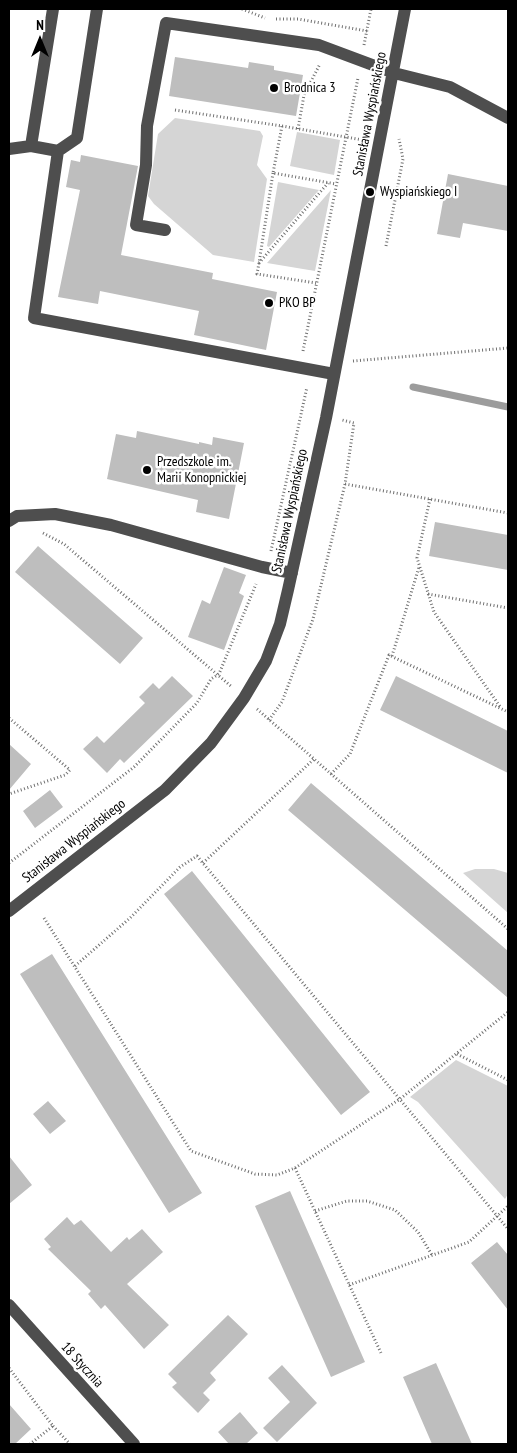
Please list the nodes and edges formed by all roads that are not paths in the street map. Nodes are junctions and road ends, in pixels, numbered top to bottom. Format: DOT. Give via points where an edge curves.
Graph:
graph roads {
  1 [pos="53,9"];
  2 [pos="97,9"];
  3 [pos="405,9"];
  4 [pos="394,73"];
  5 [pos="508,118"];
  6 [pos="31,146"];
  7 [pos="9,149"];
  8 [pos="58,151"];
  9 [pos="165,230"];
  10 [pos="334,374"];
  11 [pos="9,521"];
  12 [pos="292,574"];
  13 [pos="9,911"];
  14 [pos="9,1305"];
  15 [pos="134,1444"];
  1 -- 6 [label="street"];
  2 -- 8 [label="street" via="77,138"];
  3 -- 4 [label="street, Stanisława Wyspiańskiego"];
  4 -- 5 [label="street" via="450,87"];
  4 -- 9 [label="street" via="319,45 166,23 147,126 146,165 136,225"];
  4 -- 10 [label="street, Stanisława Wyspiańskiego"];
  6 -- 7 [label="street"];
  6 -- 8 [label="street"];
  8 -- 10 [label="street" via="34,318"];
  10 -- 12 [label="street, Stanisława Wyspiańskiego"];
  11 -- 12 [label="street" via="17,516 56,514 111,525"];
  12 -- 13 [label="street, Stanisława Wyspiańskiego" via="280,624 266,661 244,698 210,743 165,790"];
  14 -- 15 [label="street, 18 Stycznia"];
}
